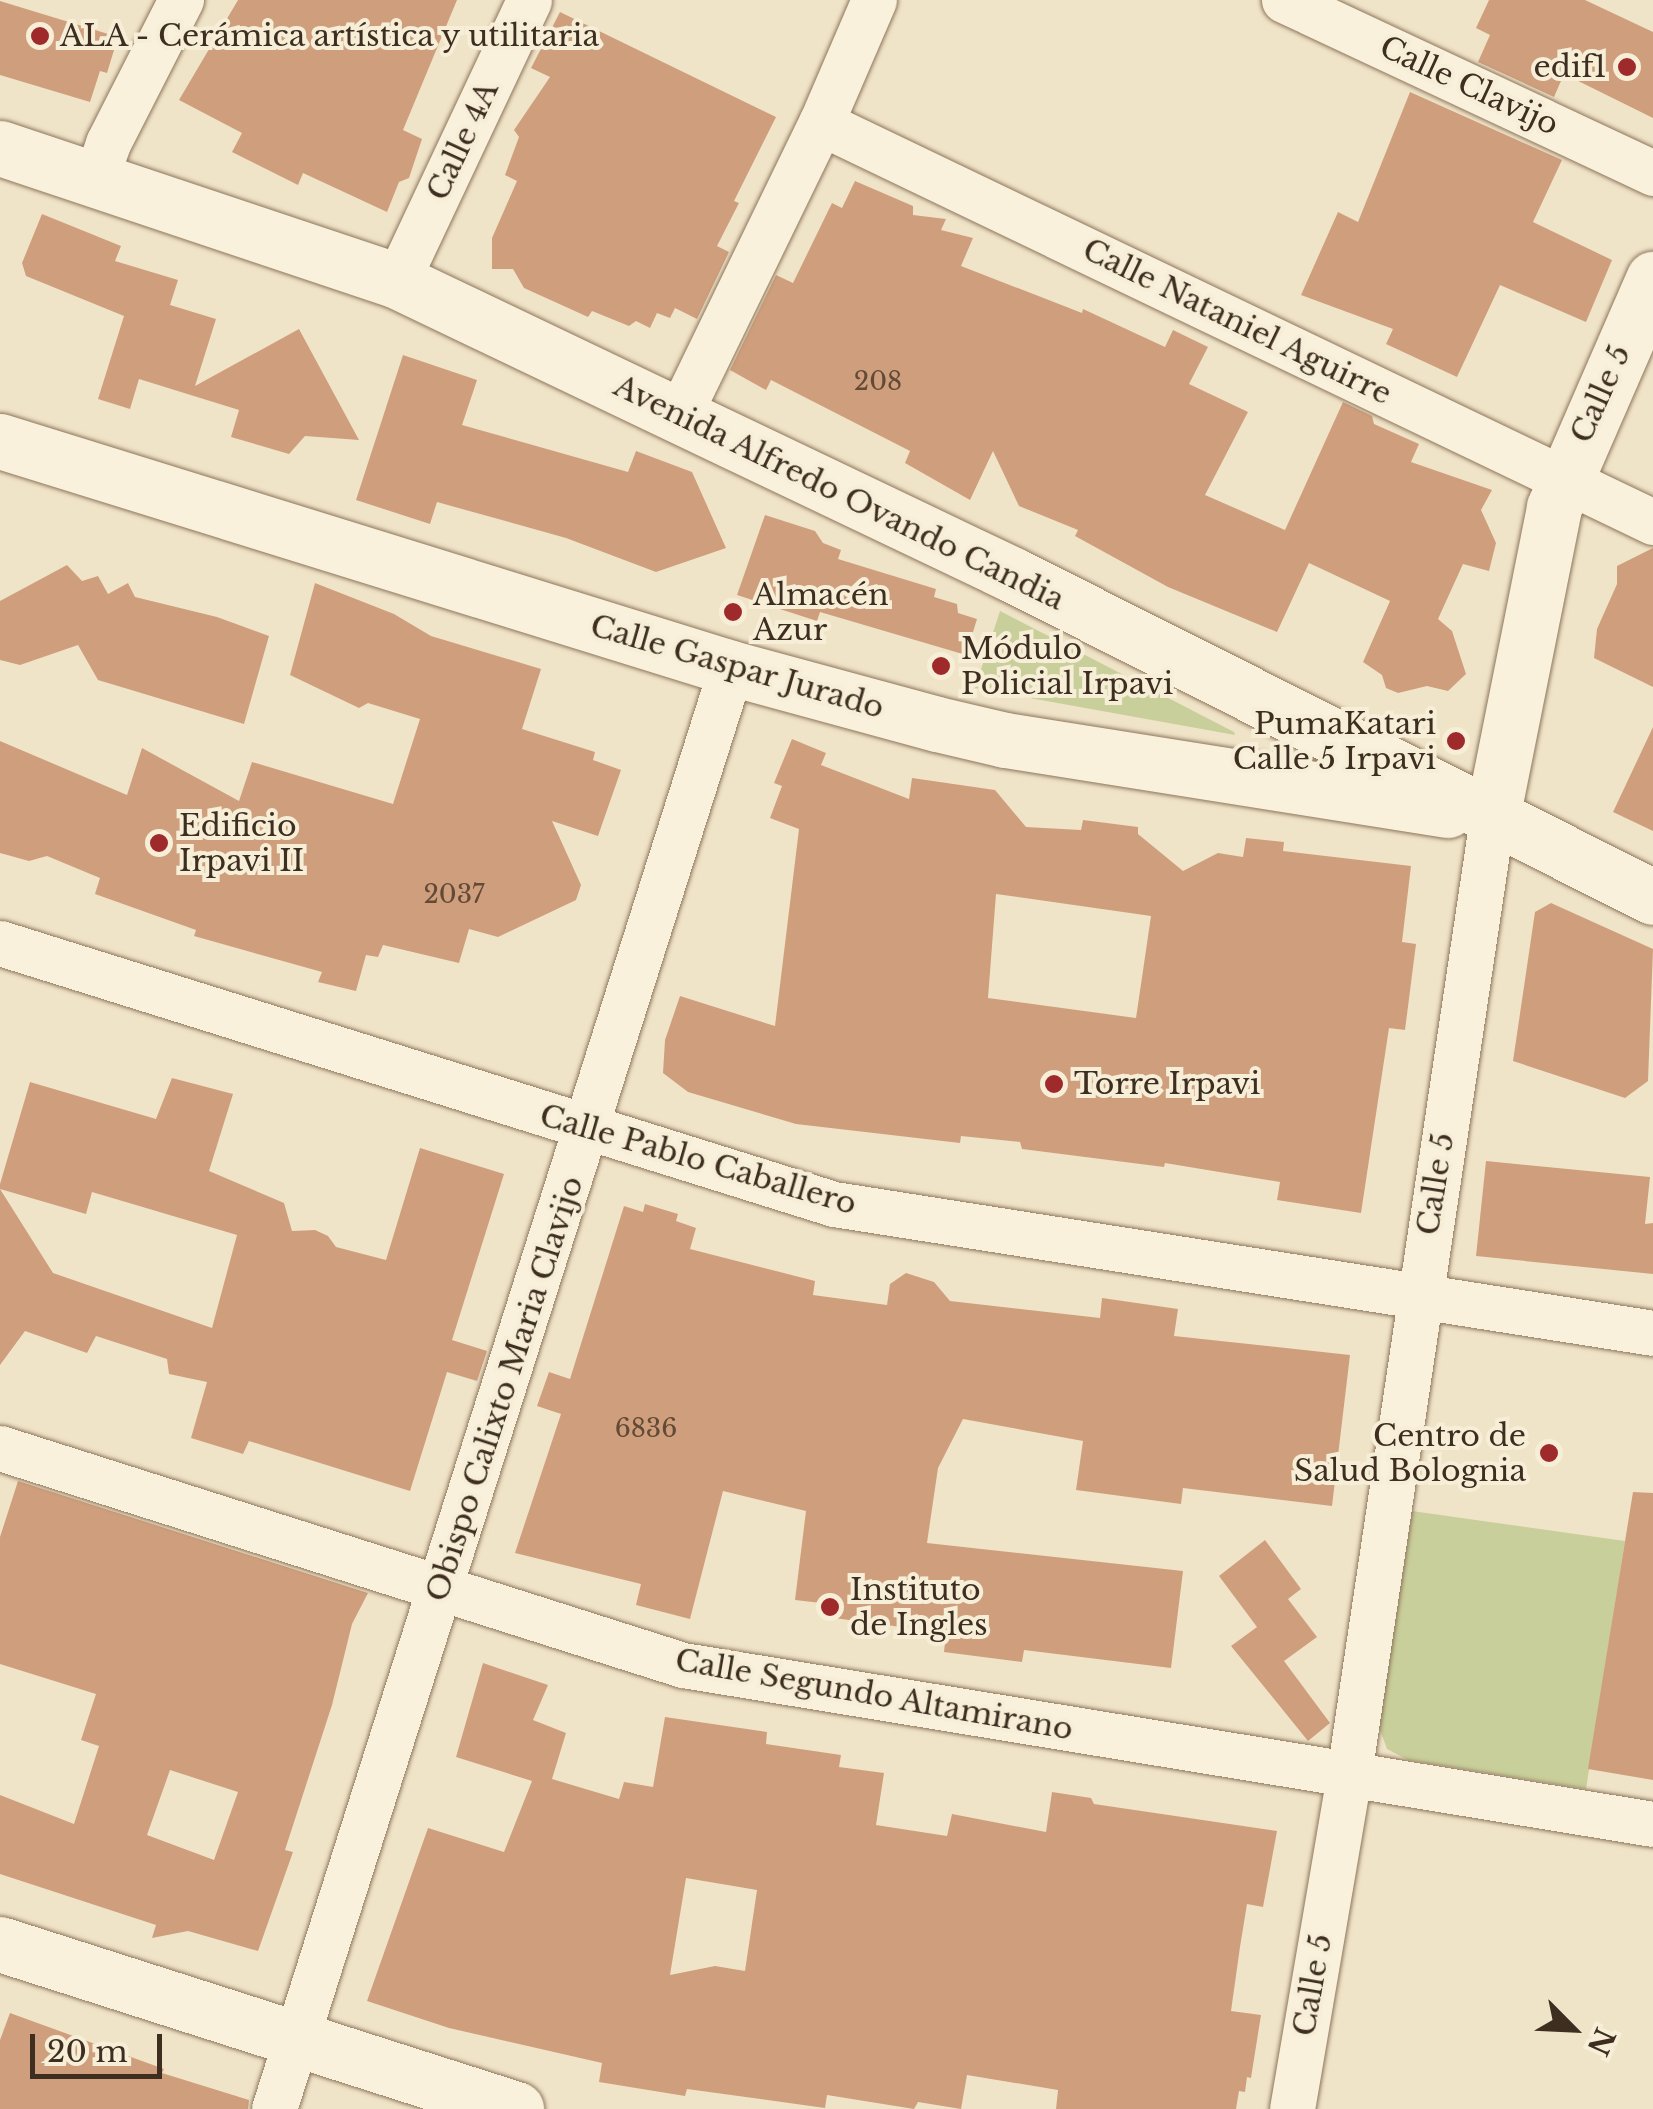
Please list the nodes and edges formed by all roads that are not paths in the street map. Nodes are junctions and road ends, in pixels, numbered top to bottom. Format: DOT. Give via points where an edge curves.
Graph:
graph roads {
  1 [pos="181,0"];
  2 [pos="529,0"];
  3 [pos="874,0"];
  4 [pos="1284,0"];
  5 [pos="821,123"];
  6 [pos="0,148"];
  7 [pos="1653,172"];
  8 [pos="96,178"];
  9 [pos="1653,279"];
  10 [pos="397,281"];
  11 [pos="680,415"];
  12 [pos="0,441"];
  13 [pos="1565,478"];
  14 [pos="1653,522"];
  15 [pos="732,668"];
  16 [pos="1492,818"];
  17 [pos="1653,897"];
  18 [pos="0,943"];
  19 [pos="588,1128"];
  20 [pos="1419,1296"];
  21 [pos="1653,1334"];
  22 [pos="0,1448"];
  23 [pos="442,1588"];
  24 [pos="1349,1774"];
  25 [pos="1653,1824"];
  26 [pos="0,1944"];
  27 [pos="296,2038"];
  28 [pos="274,2109"];
  29 [pos="516,2109"];
  30 [pos="1292,2109"];
  1 -- 8 [label="street"];
  2 -- 10 [label="street, Calle 4A"];
  3 -- 5 [label="street"];
  4 -- 7 [label="street, Calle Clavijo"];
  5 -- 11 [label="street"];
  5 -- 13 [label="street, Calle Nataniel Aguirre"];
  6 -- 8 [label="main road, Avenida Alfredo Ovando Candia"];
  8 -- 10 [label="main road, Avenida Alfredo Ovando Candia"];
  9 -- 13 [label="main road, Calle 5"];
  10 -- 11 [label="main road, Avenida Alfredo Ovando Candia"];
  11 -- 16 [label="main road, Avenida Alfredo Ovando Candia"];
  12 -- 15 [label="main road, Calle Gaspar Jurado"];
  13 -- 14 [label="street, Calle Nataniel Aguirre"];
  13 -- 16 [label="main road, Calle 5"];
  15 -- 16 [label="main road, Calle Gaspar Jurado" via="1004,740"];
  15 -- 19 [label="street, Obispo Calixto Maria Clavijo"];
  16 -- 17 [label="main road, Avenida Alfredo Ovando Candia"];
  16 -- 20 [label="street, Calle 5"];
  18 -- 19 [label="street, Calle Pablo Caballero"];
  19 -- 20 [label="street, Calle Pablo Caballero" via="834,1204"];
  19 -- 23 [label="street, Obispo Calixto Maria Clavijo"];
  20 -- 21 [label="street, Calle Pablo Caballero"];
  20 -- 24 [label="street, Calle 5"];
  22 -- 23 [label="street, Calle Segundo Altamirano"];
  23 -- 24 [label="street, Calle Segundo Altamirano" via="684,1665"];
  23 -- 27 [label="street, Obispo Calixto Maria Clavijo"];
  24 -- 25 [label="street, Calle Segundo Altamirano"];
  24 -- 30 [label="street, Calle 5"];
  26 -- 27 [label="main road"];
  27 -- 28 [label="street, Obispo Calixto Maria Clavijo"];
  27 -- 29 [label="main road"];
}
